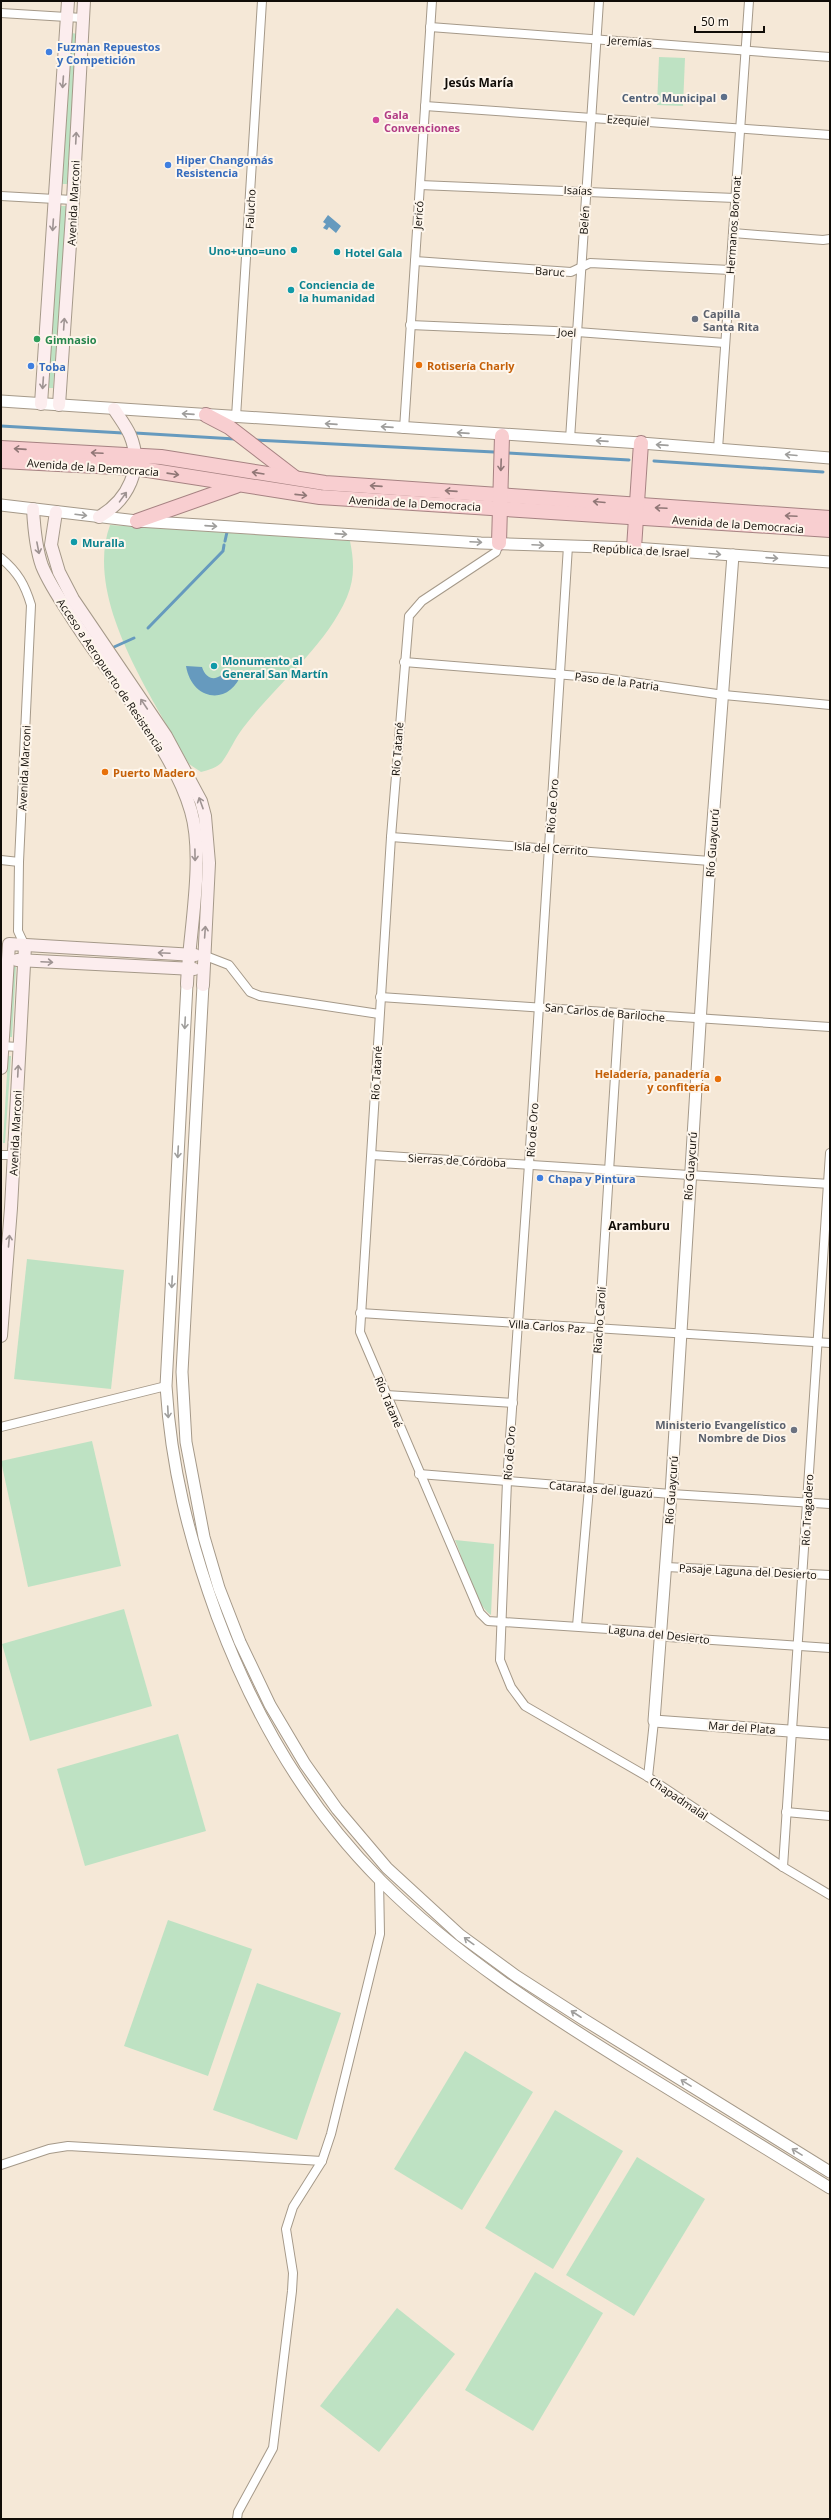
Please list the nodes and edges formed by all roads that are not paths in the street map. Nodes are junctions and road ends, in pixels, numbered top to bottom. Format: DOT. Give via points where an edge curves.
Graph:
graph roads {
  1 [pos="68,1"];
  2 [pos="84,1"];
  3 [pos="262,1"];
  4 [pos="432,1"];
  5 [pos="599,1"];
  6 [pos="749,1"];
  7 [pos="1,13"];
  8 [pos="67,18"];
  9 [pos="83,18"];
  10 [pos="430,27"];
  11 [pos="597,39"];
  12 [pos="745,50"];
  13 [pos="830,57"];
  14 [pos="425,106"];
  15 [pos="592,118"];
  16 [pos="740,129"];
  17 [pos="830,136"];
  18 [pos="420,185"];
  19 [pos="586,190"];
  20 [pos="1,196"];
  21 [pos="735,198"];
  22 [pos="55,200"];
  23 [pos="73,200"];
  24 [pos="733,234"];
  25 [pos="830,239"];
  26 [pos="415,261"];
  27 [pos="581,267"];
  28 [pos="730,270"];
  29 [pos="410,325"];
  30 [pos="577,332"];
  31 [pos="725,343"];
  32 [pos="1,401"];
  33 [pos="41,404"];
  34 [pos="59,405"];
  35 [pos="114,409"];
  36 [pos="206,415"];
  37 [pos="236,417"];
  38 [pos="404,429"];
  39 [pos="502,436"];
  40 [pos="570,439"];
  41 [pos="641,443"];
  42 [pos="1,448"];
  43 [pos="718,449"];
  44 [pos="830,458"];
  45 [pos="1,461"];
  46 [pos="135,462"];
  47 [pos="298,479"];
  48 [pos="236,486"];
  49 [pos="499,500"];
  50 [pos="1,505"];
  51 [pos="33,509"];
  52 [pos="56,512"];
  53 [pos="637,512"];
  54 [pos="99,517"];
  55 [pos="830,518"];
  56 [pos="137,521"];
  57 [pos="830,530"];
  58 [pos="499,543"];
  59 [pos="568,546"];
  60 [pos="634,548"];
  61 [pos="733,555"];
  62 [pos="1,558"];
  63 [pos="830,562"];
  64 [pos="404,662"];
  65 [pos="561,675"];
  66 [pos="724,695"];
  67 [pos="830,705"];
  68 [pos="391,837"];
  69 [pos="549,848"];
  70 [pos="1,860"];
  71 [pos="710,861"];
  72 [pos="19,862"];
  73 [pos="18,931"];
  74 [pos="9,944"];
  75 [pos="25,946"];
  76 [pos="188,954"];
  77 [pos="203,955"];
  78 [pos="8,959"];
  79 [pos="24,961"];
  80 [pos="188,969"];
  81 [pos="203,969"];
  82 [pos="187,984"];
  83 [pos="203,985"];
  84 [pos="380,997"];
  85 [pos="540,1006"];
  86 [pos="618,1013"];
  87 [pos="379,1014"];
  88 [pos="700,1020"];
  89 [pos="830,1027"];
  90 [pos="2,1046"];
  91 [pos="19,1047"];
  92 [pos="1,1068"];
  93 [pos="830,1154"];
  94 [pos="1,1155"];
  95 [pos="14,1155"];
  96 [pos="372,1155"];
  97 [pos="529,1164"];
  98 [pos="609,1171"];
  99 [pos="689,1175"];
  100 [pos="829,1184"];
  101 [pos="360,1313"];
  102 [pos="519,1324"];
  103 [pos="598,1329"];
  104 [pos="680,1334"];
  105 [pos="1,1336"];
  106 [pos="816,1342"];
  107 [pos="830,1343"];
  108 [pos="166,1386"];
  109 [pos="386,1395"];
  110 [pos="513,1403"];
  111 [pos="1,1427"];
  112 [pos="420,1474"];
  113 [pos="507,1481"];
  114 [pos="589,1488"];
  115 [pos="671,1494"];
  116 [pos="808,1503"];
  117 [pos="830,1504"];
  118 [pos="666,1567"];
  119 [pos="803,1574"];
  120 [pos="830,1575"];
  121 [pos="488,1621"];
  122 [pos="500,1622"];
  123 [pos="577,1626"];
  124 [pos="660,1634"];
  125 [pos="799,1646"];
  126 [pos="830,1648"];
  127 [pos="525,1706"];
  128 [pos="654,1721"];
  129 [pos="792,1731"];
  130 [pos="830,1734"];
  131 [pos="648,1777"];
  132 [pos="786,1812"];
  133 [pos="830,1816"];
  134 [pos="783,1867"];
  135 [pos="379,1879"];
  136 [pos="830,1895"];
  137 [pos="322,2161"];
  138 [pos="1,2165"];
  139 [pos="830,2172"];
  140 [pos="830,2188"];
  141 [pos="237,2519"];
  1 -- 8 [label="main road, Avenida Marconi"];
  2 -- 9 [label="main road, Avenida Marconi"];
  3 -- 37 [label="street, Falucho"];
  4 -- 10 [label="street, Jericó"];
  5 -- 11 [label="street, Belén"];
  6 -- 12 [label="street, Hermanos Boronat"];
  7 -- 8 [label="street"];
  8 -- 9 [label="street"];
  8 -- 22 [label="main road, Avenida Marconi, one-way"];
  23 -- 9 [label="main road, Avenida Marconi, one-way"];
  10 -- 11 [label="street, Jeremías"];
  10 -- 14 [label="street, Jericó"];
  11 -- 12 [label="street, Jeremías"];
  11 -- 15 [label="street, Belén"];
  12 -- 13 [label="street, Jeremías"];
  12 -- 16 [label="street, Hermanos Boronat"];
  14 -- 15 [label="street, Ezequiel"];
  14 -- 18 [label="street, Jericó"];
  15 -- 16 [label="street, Ezequiel"];
  15 -- 19 [label="street, Belén"];
  16 -- 17 [label="street, Ezequiel"];
  16 -- 21 [label="street, Hermanos Boronat"];
  18 -- 19 [label="street, Isaías"];
  18 -- 26 [label="street, Jericó"];
  19 -- 21 [label="street, Isaías"];
  19 -- 27 [label="street, Belén"];
  20 -- 22 [label="street"];
  21 -- 24 [label="street, Hermanos Boronat"];
  22 -- 23 [label="street"];
  22 -- 33 [label="main road, Avenida Marconi, one-way"];
  34 -- 23 [label="main road, Avenida Marconi, one-way"];
  24 -- 25 [label="street"];
  24 -- 28 [label="street, Hermanos Boronat"];
  26 -- 27 [label="street, Baruc" via="571,272"];
  26 -- 29 [label="street, Jericó"];
  27 -- 28 [label="street, Baruc" via="590,263"];
  27 -- 30 [label="street, Belén"];
  28 -- 31 [label="street, Hermanos Boronat"];
  29 -- 30 [label="street, Joel"];
  29 -- 38 [label="street, Jericó"];
  30 -- 31 [label="street, Joel"];
  30 -- 40 [label="street, Belén"];
  31 -- 43 [label="street, Hermanos Boronat"];
  32 -- 33 [label="street"];
  33 -- 34 [label="street"];
  34 -- 35 [label="street"];
  36 -- 35 [label="street, one-way"];
  35 -- 46 [label="main road" via="130,435"];
  36 -- 37 [label="street"];
  36 -- 47 [label="highway" via="229,427"];
  38 -- 37 [label="street, one-way"];
  39 -- 38 [label="street, one-way"];
  39 -- 40 [label="street"];
  39 -- 49 [label="highway, one-way"];
  41 -- 40 [label="street, one-way"];
  43 -- 41 [label="street, one-way"];
  41 -- 53 [label="highway"];
  46 -- 42 [label="highway, Avenida de la Democracia, one-way"];
  44 -- 43 [label="street, one-way"];
  45 -- 46 [label="highway, Avenida de la Democracia"];
  47 -- 46 [label="highway, Avenida de la Democracia, one-way"];
  46 -- 48 [label="highway, Avenida de la Democracia, one-way"];
  54 -- 46 [label="main road, one-way" via="112,510 125,494 132,481"];
  49 -- 47 [label="highway, Avenida de la Democracia, one-way"];
  48 -- 49 [label="highway, Avenida de la Democracia, one-way" via="320,497"];
  48 -- 56 [label="highway"];
  49 -- 53 [label="highway, Avenida de la Democracia"];
  49 -- 58 [label="highway"];
  50 -- 51 [label="street"];
  51 -- 52 [label="street"];
  51 -- 76 [label="main road, Acceso a Aeropuerto de Resistencia, one-way" via="46,575 80,630 156,741 189,806 195,836 195,875"];
  52 -- 54 [label="street, one-way"];
  77 -- 52 [label="main road, Acceso a Aeropuerto de Resistencia, one-way" via="209,863 206,816 201,801 166,736 73,599 59,572 51,545"];
  55 -- 53 [label="highway, Avenida de la Democracia, one-way"];
  53 -- 57 [label="highway, Avenida de la Democracia"];
  53 -- 60 [label="highway"];
  54 -- 56 [label="street"];
  56 -- 58 [label="street, República de Israel, one-way"];
  58 -- 59 [label="street, República de Israel, one-way"];
  58 -- 64 [label="street, Río Tatané" via="496,552 422,601 409,616"];
  59 -- 60 [label="street, República de Israel"];
  59 -- 65 [label="street, Río de Oro"];
  60 -- 61 [label="street, República de Israel, one-way"];
  61 -- 63 [label="street, República de Israel, one-way"];
  61 -- 66 [label="street, Río Guaycurú"];
  62 -- 72 [label="street, Avenida Marconi" via="14,569 25,584 31,605"];
  64 -- 65 [label="street, Paso de la Patria"];
  64 -- 68 [label="street, Río Tatané"];
  65 -- 66 [label="street, Paso de la Patria" via="604,678"];
  65 -- 69 [label="street, Río de Oro"];
  66 -- 67 [label="street, Paso de la Patria"];
  66 -- 71 [label="street, Río Guaycurú"];
  68 -- 69 [label="street, Isla del Cerrito"];
  68 -- 84 [label="street, Río Tatané"];
  69 -- 71 [label="street, Isla del Cerrito"];
  69 -- 85 [label="street, Río de Oro"];
  70 -- 72 [label="street"];
  71 -- 88 [label="street, Río Guaycurú"];
  72 -- 73 [label="street, Avenida Marconi"];
  73 -- 74 [label="street"];
  73 -- 75 [label="street, Avenida Marconi"];
  74 -- 75 [label="main road"];
  74 -- 78 [label="main road"];
  76 -- 75 [label="main road, one-way"];
  75 -- 79 [label="main road, Avenida Marconi"];
  76 -- 77 [label="main road"];
  76 -- 80 [label="main road, Acceso a Aeropuerto de Resistencia"];
  77 -- 81 [label="main road, Acceso a Aeropuerto de Resistencia"];
  77 -- 87 [label="street" via="229,965 250,992 260,996"];
  78 -- 79 [label="main road"];
  78 -- 90 [label="main road"];
  79 -- 80 [label="main road, one-way"];
  79 -- 91 [label="main road, Avenida Marconi"];
  80 -- 81 [label="main road"];
  80 -- 82 [label="main road, Acceso a Aeropuerto de Resistencia"];
  81 -- 83 [label="main road, Acceso a Aeropuerto de Resistencia"];
  82 -- 108 [label="street, one-way"];
  139 -- 83 [label="street, one-way" via="583,2019 516,1976 460,1935 387,1868 337,1808 305,1764 270,1705 240,1642 219,1588 204,1537 186,1442 182,1372"];
  84 -- 85 [label="street, San Carlos de Bariloche"];
  84 -- 87 [label="street, Río Tatané"];
  85 -- 86 [label="street, San Carlos de Bariloche"];
  85 -- 97 [label="street, Río de Oro"];
  86 -- 88 [label="street, San Carlos de Bariloche"];
  86 -- 98 [label="street, Riacho Carolí"];
  87 -- 96 [label="street, Río Tatané"];
  88 -- 89 [label="street, San Carlos de Bariloche"];
  88 -- 99 [label="street, Río Guaycurú"];
  90 -- 91 [label="street"];
  90 -- 92 [label="main road"];
  95 -- 91 [label="main road, Avenida Marconi, one-way"];
  93 -- 100 [label="street, Río Tragadero"];
  94 -- 95 [label="street"];
  105 -- 95 [label="main road, Avenida Marconi, one-way"];
  96 -- 97 [label="street, Sierras de Córdoba"];
  96 -- 101 [label="street, Río Tatané"];
  97 -- 98 [label="street, Sierras de Córdoba"];
  97 -- 102 [label="street, Río de Oro"];
  98 -- 99 [label="street, Sierras de Córdoba"];
  98 -- 103 [label="street, Riacho Carolí"];
  99 -- 100 [label="street, Sierras de Córdoba"];
  99 -- 104 [label="street, Río Guaycurú"];
  100 -- 106 [label="street, Río Tragadero"];
  101 -- 102 [label="street, Villa Carlos Paz"];
  101 -- 109 [label="street, Río Tatané" via="360,1332"];
  102 -- 103 [label="street, Villa Carlos Paz"];
  102 -- 110 [label="street, Río de Oro"];
  103 -- 104 [label="street, Villa Carlos Paz"];
  103 -- 114 [label="street, Riacho Carolí"];
  104 -- 106 [label="street, Villa Carlos Paz"];
  104 -- 115 [label="street, Río Guaycurú"];
  106 -- 107 [label="street, Villa Carlos Paz"];
  106 -- 116 [label="street, Río Tragadero"];
  108 -- 111 [label="street"];
  108 -- 135 [label="street, one-way" via="169,1437 191,1540 229,1647 260,1712 295,1773 326,1817"];
  109 -- 110 [label="street"];
  109 -- 112 [label="street, Río Tatané"];
  110 -- 113 [label="street, Río de Oro"];
  112 -- 113 [label="street, Cataratas del Iguazú"];
  112 -- 121 [label="street, Río Tatané" via="480,1613"];
  113 -- 114 [label="street, Cataratas del Iguazú"];
  113 -- 122 [label="street, Río de Oro"];
  114 -- 115 [label="street, Cataratas del Iguazú"];
  114 -- 123 [label="street, Riacho Carolí"];
  115 -- 116 [label="street, Cataratas del Iguazú"];
  115 -- 118 [label="street, Río Guaycurú"];
  116 -- 117 [label="street, Cataratas del Iguazú"];
  116 -- 119 [label="street, Río Tragadero"];
  118 -- 119 [label="street, Pasaje Laguna del Desierto"];
  118 -- 124 [label="street, Río Guaycurú"];
  119 -- 120 [label="street, Pasaje Laguna del Desierto"];
  119 -- 125 [label="street, Río Tragadero"];
  121 -- 122 [label="street, Laguna del Desierto"];
  122 -- 123 [label="street, Laguna del Desierto"];
  122 -- 127 [label="street, Río de Oro" via="500,1660 511,1687"];
  123 -- 124 [label="street, Laguna del Desierto"];
  124 -- 125 [label="street, Laguna del Desierto" via="668,1637"];
  124 -- 128 [label="street, Río Guaycurú"];
  125 -- 126 [label="street, Laguna del Desierto"];
  125 -- 129 [label="street, Río Tragadero"];
  127 -- 131 [label="street, Chapadmalal"];
  128 -- 129 [label="street, Mar del Plata"];
  128 -- 131 [label="street, Río Guaycurú"];
  129 -- 130 [label="street, Mar del Plata"];
  129 -- 132 [label="street, Río Tragadero"];
  131 -- 134 [label="street, Chapadmalal"];
  132 -- 133 [label="street"];
  132 -- 134 [label="street, Río Tragadero"];
  134 -- 136 [label="street, Chapadmalal"];
  135 -- 137 [label="street" via="380,1934 331,2134"];
  135 -- 140 [label="street" via="451,1944 508,1987 576,2032"];
  137 -- 138 [label="street" via="68,2146 49,2149"];
  137 -- 141 [label="street" via="293,2207 286,2230 292,2291 273,2448 238,2512"];
}
